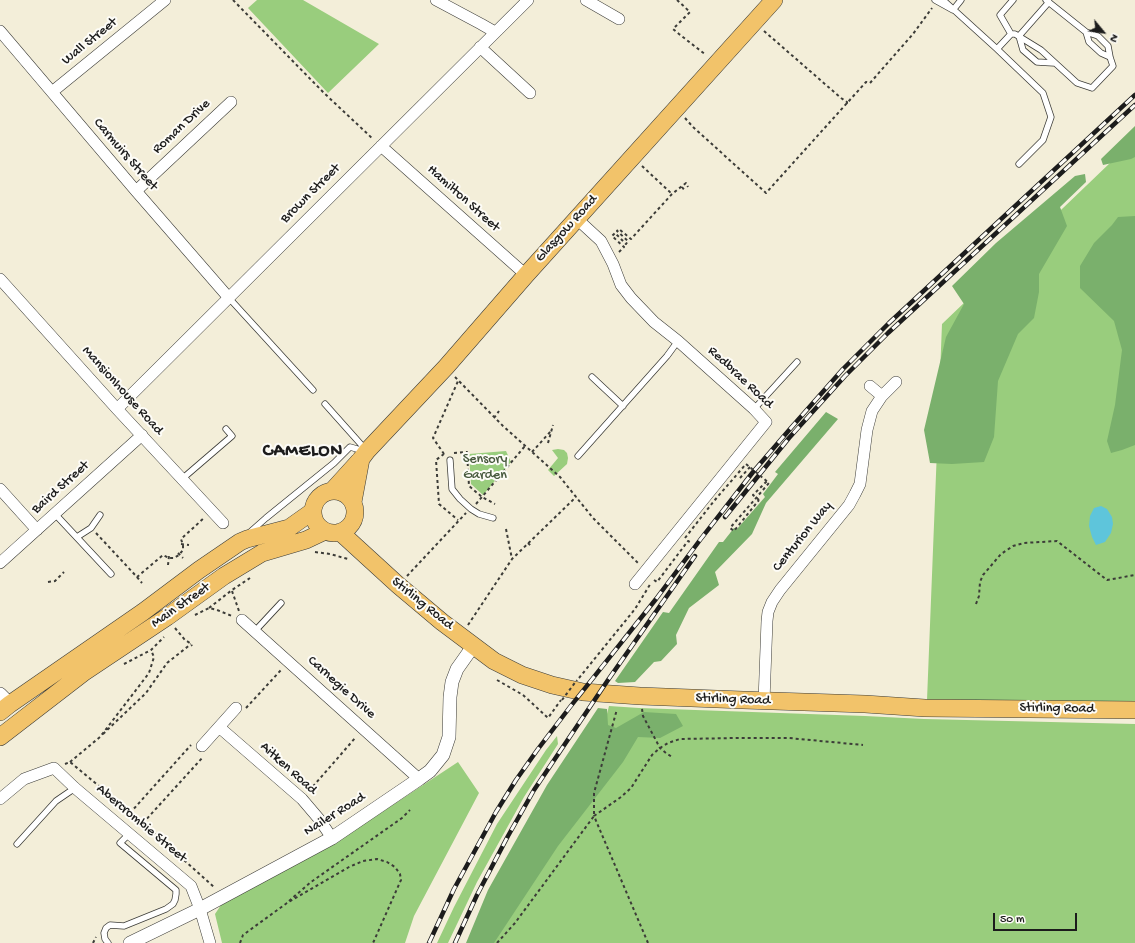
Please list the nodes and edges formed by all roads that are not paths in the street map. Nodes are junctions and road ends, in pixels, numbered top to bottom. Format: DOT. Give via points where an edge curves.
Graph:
graph roads {
  1 [pos="165,0"];
  2 [pos="436,0"];
  3 [pos="528,0"];
  4 [pos="586,0"];
  5 [pos="774,0"];
  6 [pos="938,0"];
  7 [pos="961,0"];
  8 [pos="1013,0"];
  9 [pos="1047,1"];
  10 [pos="953,10"];
  11 [pos="620,19"];
  12 [pos="0,31"];
  13 [pos="495,32"];
  14 [pos="1086,32"];
  15 [pos="1011,34"];
  16 [pos="1019,36"];
  17 [pos="480,47"];
  18 [pos="997,49"];
  19 [pos="1110,57"];
  20 [pos="1054,63"];
  21 [pos="52,92"];
  22 [pos="530,93"];
  23 [pos="231,102"];
  24 [pos="381,146"];
  25 [pos="1019,164"];
  26 [pos="136,191"];
  27 [pos="576,218"];
  28 [pos="526,275"];
  29 [pos="0,279"];
  30 [pos="229,298"];
  31 [pos="678,341"];
  32 [pos="797,362"];
  33 [pos="592,377"];
  34 [pos="896,382"];
  35 [pos="870,386"];
  36 [pos="313,390"];
  37 [pos="882,396"];
  38 [pos="325,404"];
  39 [pos="623,406"];
  40 [pos="117,409"];
  41 [pos="754,409"];
  42 [pos="226,429"];
  43 [pos="142,435"];
  44 [pos="364,455"];
  45 [pos="578,456"];
  46 [pos="450,460"];
  47 [pos="182,479"];
  48 [pos="0,490"];
  49 [pos="332,491"];
  50 [pos="354,510"];
  51 [pos="313,511"];
  52 [pos="55,514"];
  53 [pos="100,515"];
  54 [pos="493,518"];
  55 [pos="223,523"];
  56 [pos="37,530"];
  57 [pos="332,532"];
  58 [pos="77,537"];
  59 [pos="240,542"];
  60 [pos="372,561"];
  61 [pos="0,563"];
  62 [pos="111,574"];
  63 [pos="635,584"];
  64 [pos="281,603"];
  65 [pos="242,620"];
  66 [pos="255,631"];
  67 [pos="467,640"];
  68 [pos="47,700"];
  69 [pos="764,701"];
  70 [pos="3,703"];
  71 [pos="236,708"];
  72 [pos="1135,710"];
  73 [pos="219,727"];
  74 [pos="0,737"];
  75 [pos="203,751"];
  76 [pos="419,780"];
  77 [pos="75,788"];
  78 [pos="0,799"];
  79 [pos="129,834"];
  80 [pos="332,838"];
  81 [pos="17,844"];
  82 [pos="200,909"];
  83 [pos="108,943"];
  84 [pos="130,943"];
  85 [pos="210,943"];
  1 -- 21 [label="street, Wall Street"];
  2 -- 13 [label="street"];
  3 -- 13 [label="street, Brown Street"];
  4 -- 11 [label="street"];
  5 -- 27 [label="main road, Glasgow Road"];
  6 -- 10 [label="lane"];
  7 -- 10 [label="lane"];
  8 -- 15 [label="lane" via="1000,15"];
  9 -- 14 [label="lane"];
  9 -- 16 [label="lane"];
  10 -- 18 [label="lane"];
  12 -- 21 [label="street, Carmuirs Street"];
  13 -- 17 [label="street, Brown Street"];
  14 -- 19 [label="lane" via="1089,42 1100,53"];
  14 -- 19 [label="lane" via="1098,36 1108,46"];
  15 -- 16 [label="lane"];
  15 -- 18 [label="lane"];
  16 -- 20 [label="lane" via="1041,50"];
  16 -- 20 [label="lane" via="1023,50 1037,62"];
  17 -- 22 [label="street"];
  17 -- 24 [label="street, Brown Street"];
  18 -- 25 [label="lane" via="1043,93 1051,117 1043,140"];
  19 -- 20 [label="lane" via="1113,66 1092,88 1077,83"];
  21 -- 26 [label="street, Carmuirs Street"];
  23 -- 26 [label="street, Roman Drive"];
  24 -- 28 [label="street, Hamilton Street"];
  24 -- 30 [label="street, Brown Street"];
  26 -- 30 [label="street, Carmuirs Street"];
  27 -- 28 [label="main road, Glasgow Road"];
  27 -- 31 [label="street, Redbrae Road" via="601,240 621,285 631,298 654,322"];
  28 -- 44 [label="main road, Glasgow Road" via="446,367"];
  29 -- 40 [label="street, Mansionhouse Road"];
  30 -- 36 [label="lane"];
  30 -- 40 [label="street, Brown Street"];
  31 -- 39 [label="lane"];
  31 -- 41 [label="street, Redbrae Road"];
  32 -- 41 [label="lane"];
  33 -- 39 [label="lane"];
  34 -- 37 [label="street, Centurion Way"];
  35 -- 37 [label="street"];
  37 -- 69 [label="street, Centurion Way" via="872,411 860,484 856,494 780,590 770,607 767,621"];
  38 -- 44 [label="lane"];
  39 -- 45 [label="lane"];
  40 -- 43 [label="street, Mansionhouse Road"];
  41 -- 63 [label="street, Redbrae Road" via="766,422"];
  42 -- 47 [label="lane" via="232,436"];
  43 -- 47 [label="street, Mansionhouse Road"];
  43 -- 52 [label="street, Baird Street"];
  44 -- 49 [label="main road, Glasgow Road"];
  44 -- 50 [label="main road"];
  44 -- 59 [label="lane, Main Street" via="350,447"];
  46 -- 54 [label="lane" via="452,489 471,509"];
  47 -- 55 [label="street, Mansionhouse Road"];
  48 -- 56 [label="street"];
  49 -- 50 [label="main road" via="350,497"];
  49 -- 51 [label="main road" via="326,492 317,500"];
  50 -- 57 [label="main road" via="351,524 346,529"];
  50 -- 60 [label="main road, Stirling Road"];
  51 -- 57 [label="main road" via="316,523"];
  51 -- 59 [label="main road, Main Street" via="289,528"];
  52 -- 56 [label="street, Baird Street"];
  52 -- 58 [label="lane"];
  53 -- 58 [label="lane" via="91,528"];
  56 -- 61 [label="street, Baird Street"];
  57 -- 60 [label="main road, Stirling Road"];
  57 -- 68 [label="main road, Main Street" via="262,553 224,576"];
  58 -- 62 [label="lane"];
  59 -- 70 [label="main road, Main Street" via="143,612"];
  60 -- 67 [label="main road, Stirling Road" via="442,622"];
  64 -- 66 [label="lane"];
  65 -- 66 [label="street, Carnegie Drive"];
  66 -- 76 [label="street, Carnegie Drive"];
  67 -- 69 [label="main road, Stirling Road" via="494,661 522,676 583,692"];
  67 -- 76 [label="street, Nailer Road" via="466,655 452,682 449,737 443,755"];
  68 -- 70 [label="main road, Main Street" via="24,710"];
  68 -- 74 [label="main road, Main Street"];
  69 -- 72 [label="main road, Stirling Road" via="925,708"];
  71 -- 73 [label="street"];
  73 -- 75 [label="street"];
  73 -- 80 [label="street, Aitken Road" via="302,799"];
  76 -- 80 [label="street, Nailer Road"];
  77 -- 78 [label="street, Abercrombie Street" via="54,768 24,779"];
  77 -- 79 [label="street, Abercrombie Street"];
  77 -- 81 [label="lane" via="56,801"];
  79 -- 82 [label="street, Abercrombie Street" via="191,886"];
  79 -- 83 [label="lane" via="120,843 176,890 176,894 173,904 166,909 124,926 110,925 104,933"];
  80 -- 82 [label="street, Nailer Road"];
  82 -- 84 [label="street, Nailer Road"];
  82 -- 85 [label="street, Abercrombie Street"];
}
